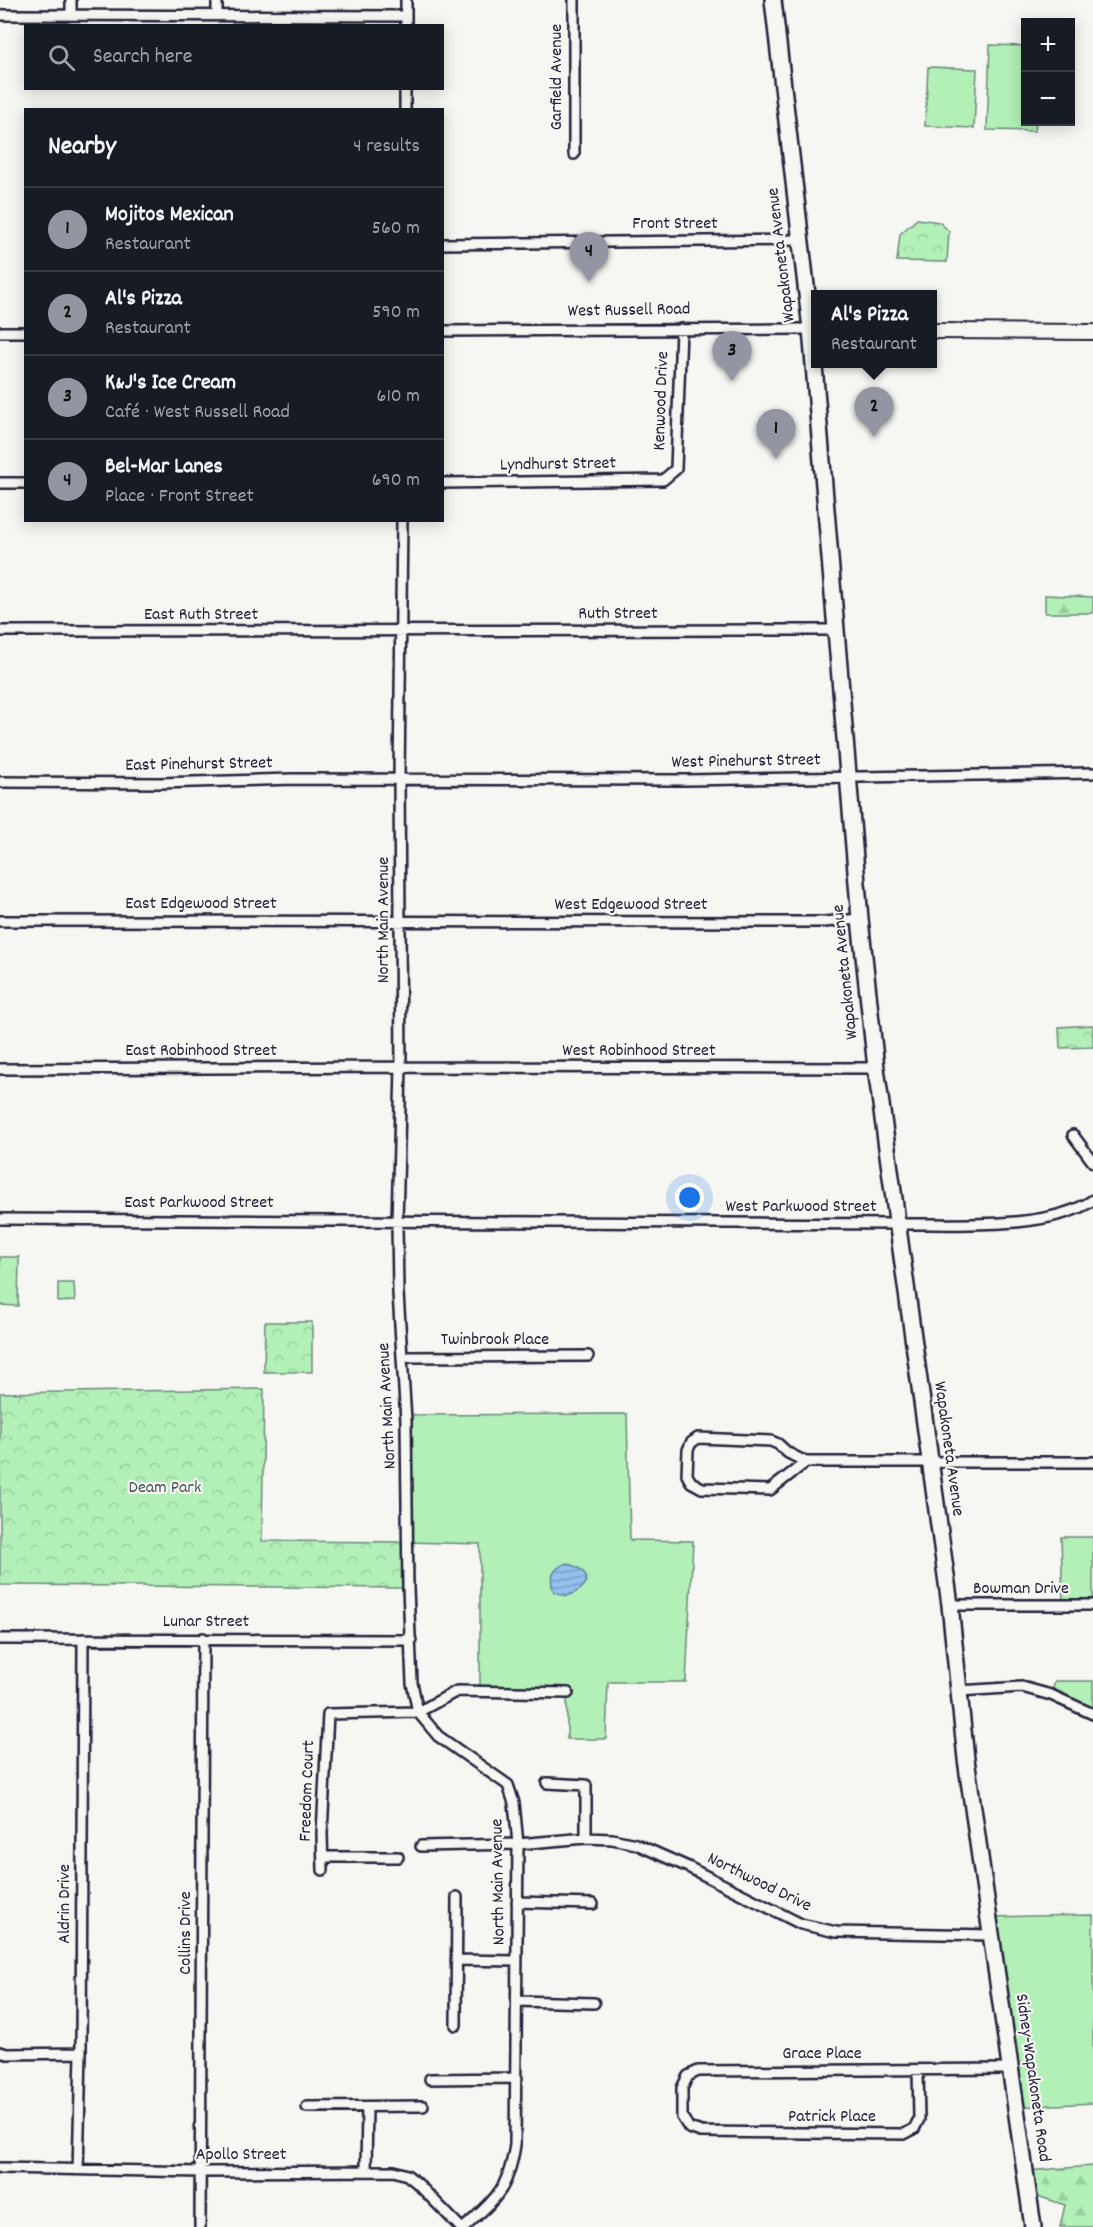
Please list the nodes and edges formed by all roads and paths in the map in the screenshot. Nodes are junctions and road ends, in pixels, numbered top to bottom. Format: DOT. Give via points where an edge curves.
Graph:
graph roads {
  1 [pos="71,0"];
  2 [pos="217,0"];
  3 [pos="406,0"];
  4 [pos="574,0"];
  5 [pos="773,0"];
  6 [pos="0,15"];
  7 [pos="71,15"];
  8 [pos="217,15"];
  9 [pos="406,21"];
  10 [pos="405,90"];
  11 [pos="405,108"];
  12 [pos="574,154"];
  13 [pos="800,240"];
  14 [pos="444,244"];
  15 [pos="811,315"];
  16 [pos="681,329"];
  17 [pos="811,329"];
  18 [pos="444,331"];
  19 [pos="937,331"];
  20 [pos="0,332"];
  21 [pos="24,332"];
  22 [pos="1093,332"];
  23 [pos="816,368"];
  24 [pos="671,473"];
  25 [pos="0,483"];
  26 [pos="24,483"];
  27 [pos="444,483"];
  28 [pos="402,522"];
  29 [pos="835,630"];
  30 [pos="0,631"];
  31 [pos="401,632"];
  32 [pos="1093,772"];
  33 [pos="847,777"];
  34 [pos="399,779"];
  35 [pos="0,783"];
  36 [pos="860,919"];
  37 [pos="0,921"];
  38 [pos="401,921"];
  39 [pos="401,1066"];
  40 [pos="876,1068"];
  41 [pos="0,1069"];
  42 [pos="1073,1135"];
  43 [pos="1093,1162"];
  44 [pos="1093,1200"];
  45 [pos="0,1219"];
  46 [pos="397,1222"];
  47 [pos="897,1224"];
  48 [pos="588,1356"];
  49 [pos="402,1357"];
  50 [pos="806,1462"];
  51 [pos="1093,1462"];
  52 [pos="930,1463"];
  53 [pos="950,1605"];
  54 [pos="1093,1605"];
  55 [pos="203,1638"];
  56 [pos="0,1639"];
  57 [pos="83,1639"];
  58 [pos="411,1640"];
  59 [pos="959,1691"];
  60 [pos="568,1693"];
  61 [pos="418,1712"];
  62 [pos="1093,1714"];
  63 [pos="547,1783"];
  64 [pos="585,1838"];
  65 [pos="518,1844"];
  66 [pos="421,1846"];
  67 [pos="323,1857"];
  68 [pos="398,1857"];
  69 [pos="323,1870"];
  70 [pos="457,1896"];
  71 [pos="517,1902"];
  72 [pos="593,1904"];
  73 [pos="991,1935"];
  74 [pos="456,1960"];
  75 [pos="517,1960"];
  76 [pos="516,2001"];
  77 [pos="594,2003"];
  78 [pos="456,2025"];
  79 [pos="0,2052"];
  80 [pos="81,2053"];
  81 [pos="1011,2069"];
  82 [pos="918,2070"];
  83 [pos="517,2078"];
  84 [pos="430,2079"];
  85 [pos="423,2106"];
  86 [pos="367,2107"];
  87 [pos="307,2108"];
  88 [pos="689,2128"];
  89 [pos="0,2168"];
  90 [pos="78,2170"];
  91 [pos="366,2171"];
  92 [pos="201,2172"];
  93 [pos="200,2227"];
  94 [pos="460,2227"];
  95 [pos="465,2227"];
  96 [pos="1032,2227"];
  1 -- 7 [label="street"];
  2 -- 8 [label="street"];
  3 -- 9 [label="street"];
  4 -- 12 [label="street, Garfield Avenue"];
  5 -- 13 [label="main road, Wapakoneta Avenue"];
  6 -- 7 [label="street"];
  7 -- 8 [label="street"];
  8 -- 9 [label="street"];
  10 -- 11 [label="street"];
  13 -- 14 [label="street, Front Street"];
  13 -- 15 [label="main road, Wapakoneta Avenue"];
  16 -- 17 [label="street, West Russell Road"];
  16 -- 18 [label="street, West Russell Road"];
  16 -- 24 [label="street, Kenwood Drive" via="676,469"];
  19 -- 22 [label="main road"];
  20 -- 21 [label="street"];
  23 -- 29 [label="main road, Wapakoneta Avenue"];
  24 -- 27 [label="street, Lyndhurst Street" via="663,480"];
  25 -- 26 [label="street"];
  28 -- 31 [label="street, North Main Avenue"];
  29 -- 31 [label="street, Ruth Street"];
  29 -- 33 [label="main road, Wapakoneta Avenue"];
  30 -- 31 [label="street, East Ruth Street"];
  31 -- 34 [label="street, North Main Avenue"];
  32 -- 33 [label="street, West Pinehurst Street"];
  33 -- 34 [label="street, West Pinehurst Street"];
  33 -- 36 [label="main road, Wapakoneta Avenue"];
  34 -- 35 [label="street, East Pinehurst Street"];
  34 -- 38 [label="street, North Main Avenue"];
  36 -- 38 [label="street, West Edgewood Street"];
  36 -- 40 [label="main road, Wapakoneta Avenue"];
  37 -- 38 [label="street, East Edgewood Street"];
  38 -- 39 [label="street, North Main Avenue"];
  39 -- 40 [label="street, West Robinhood Street"];
  39 -- 41 [label="street, East Robinhood Street"];
  39 -- 46 [label="street, North Main Avenue"];
  40 -- 47 [label="main road, Wapakoneta Avenue"];
  42 -- 43 [label="street"];
  44 -- 47 [label="street, West Parkwood Street" via="1047,1219"];
  45 -- 46 [label="street, East Parkwood Street"];
  46 -- 47 [label="street, West Parkwood Street"];
  46 -- 49 [label="street, North Main Avenue"];
  47 -- 52 [label="main road, Wapakoneta Avenue"];
  48 -- 49 [label="street, Twinbrook Place"];
  49 -- 58 [label="street, North Main Avenue"];
  50 -- 50 [label="street" via="771,1441 698,1438 688,1450 687,1474 691,1482 702,1488 770,1490"];
  50 -- 52 [label="street"];
  51 -- 52 [label="street"];
  52 -- 53 [label="main road, Wapakoneta Avenue"];
  53 -- 54 [label="street, Bowman Drive"];
  53 -- 59 [label="main road, Wapakoneta Avenue"];
  55 -- 57 [label="street, Lunar Street"];
  55 -- 58 [label="street, Lunar Street"];
  55 -- 92 [label="street, Collins Drive"];
  56 -- 57 [label="street, Lunar Street"];
  57 -- 80 [label="street, Aldrin Drive"];
  58 -- 61 [label="street, North Main Avenue" via="412,1683"];
  59 -- 62 [label="street" via="1022,1687"];
  59 -- 73 [label="main road, Wapakoneta Avenue"];
  60 -- 61 [label="street" via="457,1691"];
  61 -- 65 [label="street, North Main Avenue" via="438,1736 508,1785"];
  61 -- 67 [label="street, Freedom Court" via="328,1714"];
  63 -- 64 [label="street" via="586,1785"];
  64 -- 65 [label="street, Northwood Drive"];
  64 -- 73 [label="street, Northwood Drive" via="636,1844 801,1924 836,1932"];
  65 -- 66 [label="street, Northwood Drive"];
  65 -- 71 [label="street, North Main Avenue"];
  67 -- 68 [label="street"];
  67 -- 69 [label="street, Freedom Court"];
  70 -- 74 [label="street"];
  71 -- 72 [label="street"];
  71 -- 75 [label="street, North Main Avenue"];
  73 -- 81 [label="main road, Sidney-Wapakoneta Road"];
  74 -- 75 [label="street"];
  74 -- 78 [label="street"];
  75 -- 76 [label="street, North Main Avenue"];
  76 -- 77 [label="street"];
  76 -- 83 [label="street, North Main Avenue"];
  79 -- 80 [label="street"];
  80 -- 90 [label="street, Aldrin Drive"];
  81 -- 82 [label="street, Grace Place"];
  81 -- 96 [label="main road, Sidney-Wapakoneta Road"];
  82 -- 88 [label="street, Grace Place" via="698,2071 688,2076 682,2088 682,2117"];
  82 -- 88 [label="street, Patrick Place" via="919,2119 914,2129 904,2134 701,2132"];
  83 -- 84 [label="street"];
  83 -- 95 [label="street, North Main Avenue" via="512,2165 497,2197"];
  85 -- 86 [label="street"];
  86 -- 87 [label="street"];
  86 -- 91 [label="street"];
  89 -- 90 [label="street, Apollo Street"];
  90 -- 92 [label="street, Apollo Street"];
  91 -- 92 [label="street, Apollo Street"];
  91 -- 94 [label="street, Apollo Street" via="407,2175"];
  92 -- 93 [label="street, Collins Drive"];
}
